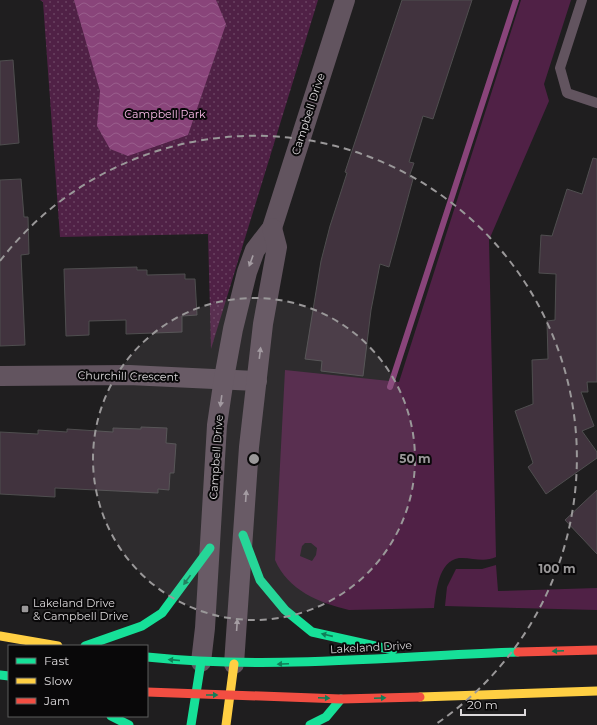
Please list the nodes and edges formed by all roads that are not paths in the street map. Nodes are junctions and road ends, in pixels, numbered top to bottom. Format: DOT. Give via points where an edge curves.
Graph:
graph roads {
  1 [pos="345,0"];
  2 [pos="582,0"];
  3 [pos="597,103"];
  4 [pos="272,228"];
  5 [pos="0,376"];
  6 [pos="224,378"];
  7 [pos="257,381"];
  8 [pos="243,535"];
  9 [pos="210,548"];
  10 [pos="0,636"];
  11 [pos="52,645"];
  12 [pos="88,645"];
  13 [pos="597,650"];
  14 [pos="420,656"];
  15 [pos="148,657"];
  16 [pos="201,662"];
  17 [pos="234,664"];
  18 [pos="597,691"];
  19 [pos="148,692"];
  20 [pos="196,695"];
  21 [pos="229,696"];
  22 [pos="341,699"];
  23 [pos="113,717"];
  24 [pos="129,725"];
  25 [pos="191,725"];
  26 [pos="226,725"];
  27 [pos="310,725"];
  1 -- 4 [label="street, Campbell Drive"];
  2 -- 3 [label="lane" via="560,68 567,93"];
  4 -- 6 [label="street, Campbell Drive, one-way" via="255,250 247,272"];
  7 -- 4 [label="street, one-way" via="277,246"];
  5 -- 6 [label="street, Churchill Crescent" via="129,375"];
  6 -- 7 [label="street, Churchill Crescent"];
  6 -- 9 [label="street, Campbell Drive, one-way" via="217,425"];
  8 -- 7 [label="street, one-way"];
  14 -- 8 [label="main road, one-way" via="312,632 285,610 260,580"];
  17 -- 8 [label="street, one-way"];
  9 -- 12 [label="main road, one-way" via="162,613 142,626"];
  9 -- 16 [label="street, Campbell Drive"];
  10 -- 11 [label="main road"];
  13 -- 14 [label="main road, Lakeland Drive, one-way"];
  14 -- 17 [label="main road, Lakeland Drive, one-way" via="266,665"];
  16 -- 15 [label="main road, Lakeland Drive, one-way"];
  16 -- 17 [label="main road, Lakeland Drive"];
  16 -- 20 [label="main road, Campbell Drive"];
  17 -- 21 [label="main road"];
  22 -- 18 [label="main road, one-way"];
  19 -- 20 [label="main road"];
  20 -- 21 [label="main road, one-way"];
  20 -- 25 [label="main road, Campbell Drive"];
  21 -- 22 [label="main road, one-way"];
  21 -- 26 [label="main road"];
  22 -- 27 [label="main road" via="326,717"];
  23 -- 24 [label="main road"];
}
